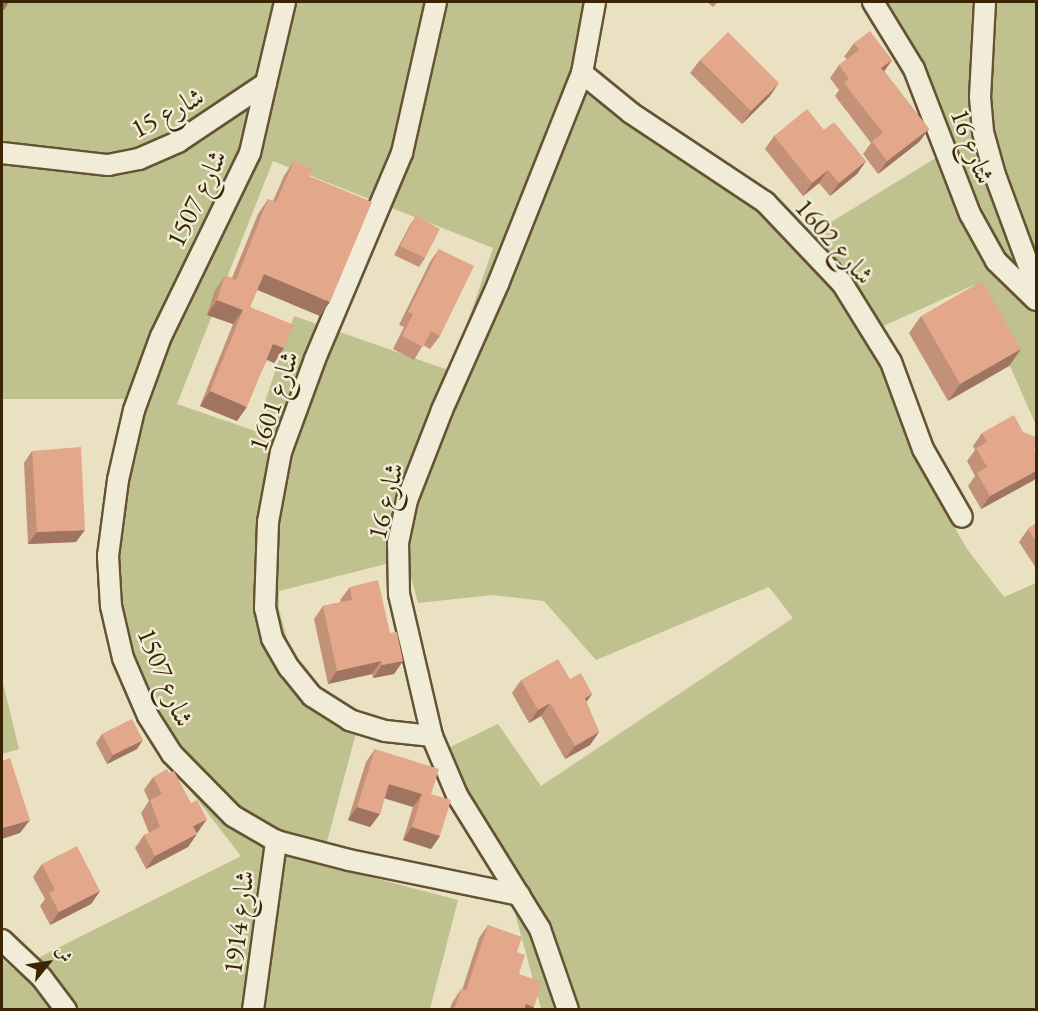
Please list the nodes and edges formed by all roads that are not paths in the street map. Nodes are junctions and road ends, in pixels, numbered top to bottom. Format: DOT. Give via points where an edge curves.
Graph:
graph roads {
  1 [pos="285,2"];
  2 [pos="436,2"];
  3 [pos="595,2"];
  4 [pos="873,2"];
  5 [pos="985,2"];
  6 [pos="582,73"];
  7 [pos="266,83"];
  8 [pos="2,153"];
  9 [pos="1036,286"];
  10 [pos="1036,300"];
  11 [pos="962,518"];
  12 [pos="432,736"];
  13 [pos="276,841"];
  14 [pos="519,895"];
  15 [pos="2,940"];
  16 [pos="66,1010"];
  17 [pos="253,1010"];
  18 [pos="568,1010"];
  1 -- 7 [label="street"];
  2 -- 12 [label="street, شارع 1601" via="402,153 315,358 281,452 268,522 265,608 272,638 289,668 312,696 350,720 385,731"];
  3 -- 6 [label="street, شارع 16"];
  4 -- 10 [label="street, شارع 16" via="914,69 970,214 996,261"];
  5 -- 9 [label="street" via="980,97 983,132"];
  6 -- 11 [label="street, شارع 1602" via="631,113 765,202 842,283 891,362 923,449"];
  6 -- 12 [label="street, شارع 16" via="407,500 398,543 399,594"];
  7 -- 8 [label="street, شارع 15" via="178,142 139,159 108,165"];
  7 -- 13 [label="street, شارع 1507" via="250,153 161,336 134,410 118,480 108,556 111,606 123,658 148,716 172,754 200,786 233,816"];
  12 -- 14 [label="street, شارع 16" via="457,795"];
  13 -- 14 [label="street, شارع 1507"];
  13 -- 17 [label="street, شارع 1914"];
  14 -- 18 [label="street, شارع 16" via="554,961"];
  15 -- 16 [label="street" via="42,978"];
}
